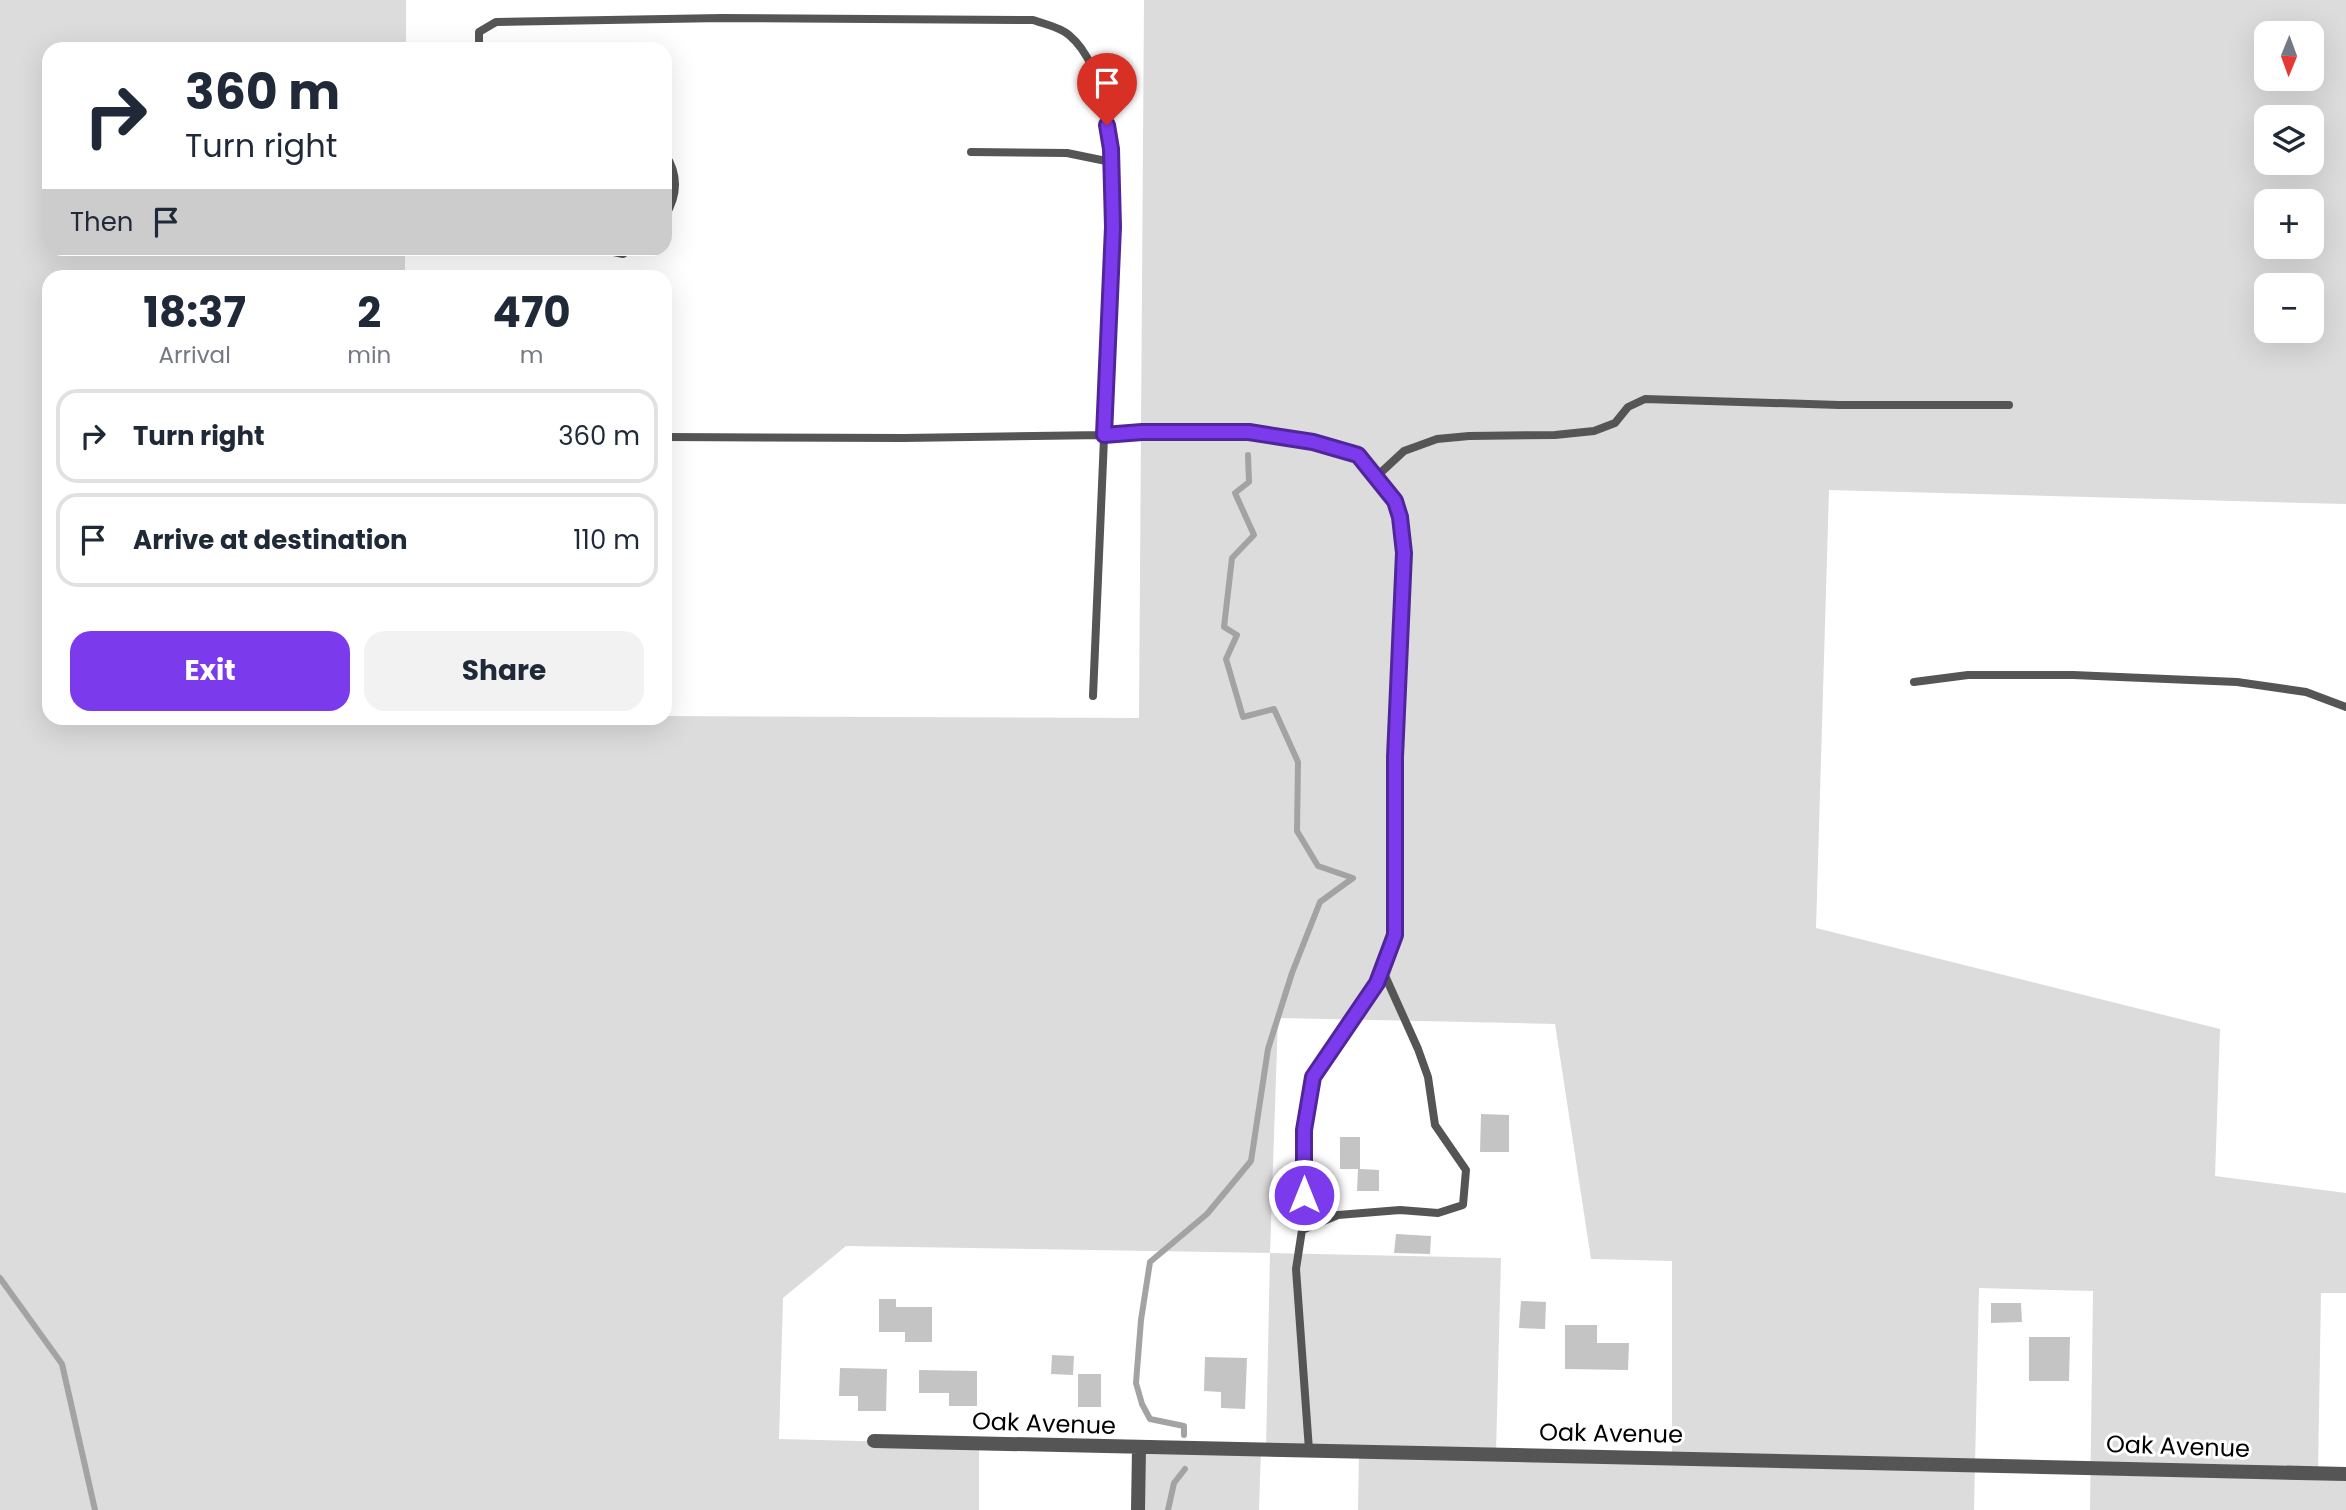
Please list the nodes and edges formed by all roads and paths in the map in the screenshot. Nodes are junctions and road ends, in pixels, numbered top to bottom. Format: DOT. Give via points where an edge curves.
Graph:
graph roads {
  1 [pos="479,42"];
  2 [pos="971,152"];
  3 [pos="1111,162"];
  4 [pos="672,164"];
  5 [pos="672,204"];
  6 [pos="2009,405"];
  7 [pos="1104,435"];
  8 [pos="672,437"];
  9 [pos="1376,477"];
  10 [pos="1914,682"];
  11 [pos="1093,696"];
  12 [pos="2346,707"];
  13 [pos="1382,969"];
  14 [pos="1302,1230"];
  15 [pos="874,1441"];
  16 [pos="1139,1448"];
  17 [pos="1308,1450"];
  18 [pos="2346,1474"];
  19 [pos="1138,1510"];
  1 -- 3 [label="lane" via="479,32 496,22 1033,20 1067,33 1087,56 1103,101"];
  2 -- 3 [label="lane" via="1068,153"];
  3 -- 7 [label="lane" via="1113,227"];
  4 -- 5 [label="lane"];
  6 -- 9 [label="lane" via="1645,399 1628,407 1615,423 1594,431 1437,439 1404,451"];
  7 -- 8 [label="lane"];
  7 -- 9 [label="lane" via="1238,432 1300,440 1358,455"];
  7 -- 11 [label="lane"];
  9 -- 13 [label="lane" via="1395,501 1404,553 1395,757 1395,935"];
  10 -- 12 [label="lane" via="1968,675 2236,682 2306,692"];
  13 -- 14 [label="lane" via="1313,1077 1304,1130"];
  13 -- 14 [label="lane" via="1428,1077 1435,1125 1466,1170 1462,1205 1438,1213 1400,1210 1338,1215"];
  14 -- 17 [label="lane" via="1296,1269"];
  15 -- 16 [label="street, Oak Avenue"];
  16 -- 17 [label="street, Oak Avenue"];
  16 -- 19 [label="street"];
  17 -- 18 [label="street, Oak Avenue"];
}
